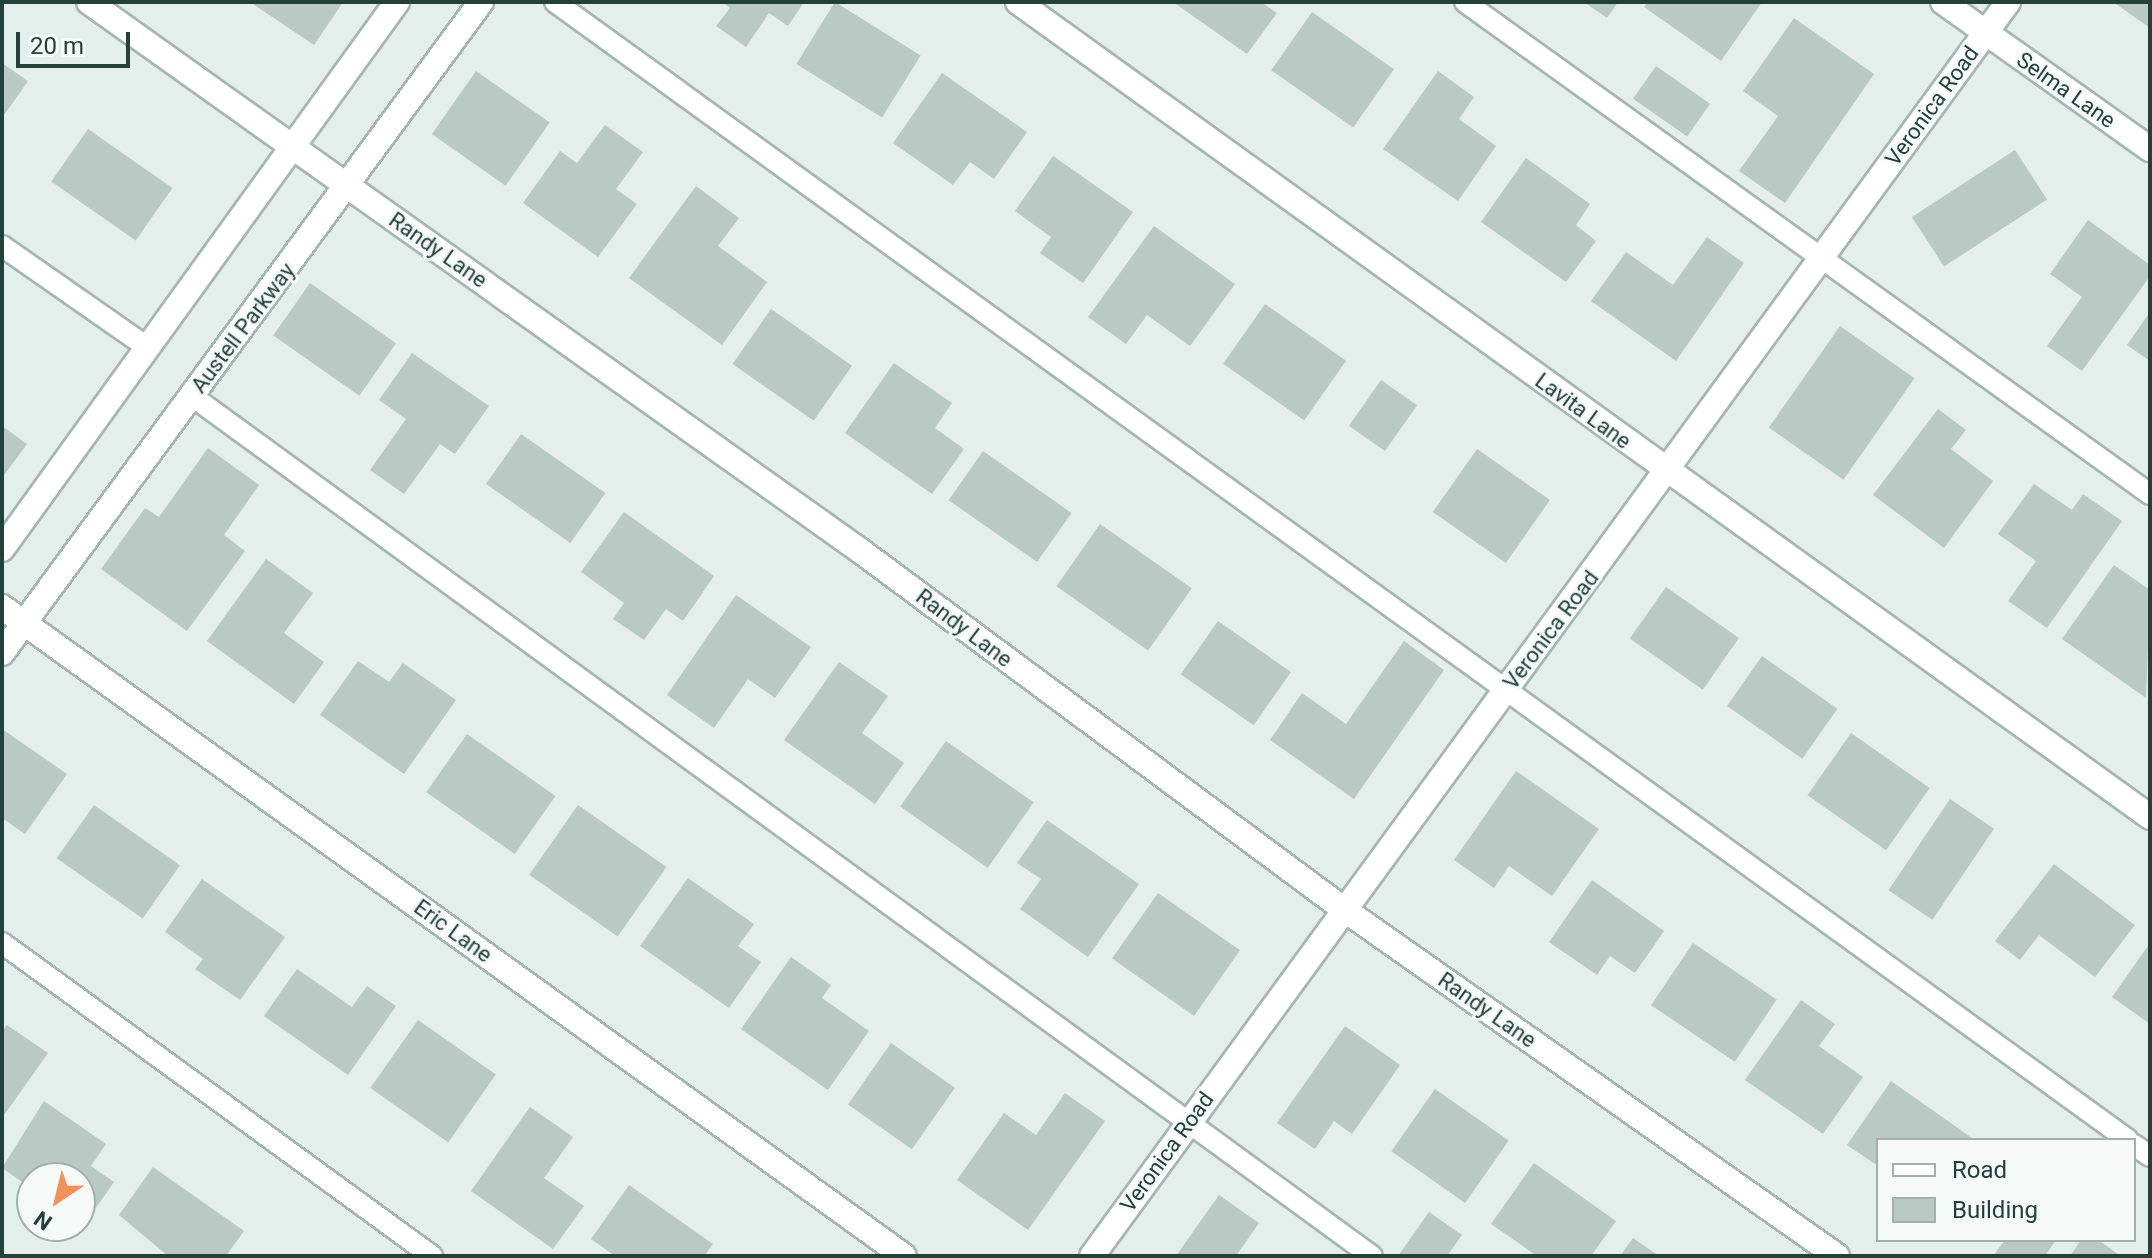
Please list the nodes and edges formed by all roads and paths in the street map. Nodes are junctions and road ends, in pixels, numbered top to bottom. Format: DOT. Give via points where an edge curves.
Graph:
graph roads {
  1 [pos="89,2"];
  2 [pos="397,2"];
  3 [pos="481,2"];
  4 [pos="555,2"];
  5 [pos="1018,2"];
  6 [pos="1465,2"];
  7 [pos="1943,2"];
  8 [pos="2008,2"];
  9 [pos="1985,33"];
  10 [pos="291,148"];
  11 [pos="2150,149"];
  12 [pos="348,186"];
  13 [pos="2,246"];
  14 [pos="1823,258"];
  15 [pos="148,348"];
  16 [pos="192,396"];
  17 [pos="1668,474"];
  18 [pos="2150,494"];
  19 [pos="2,549"];
  20 [pos="2,607"];
  21 [pos="24,622"];
  22 [pos="2,653"];
  23 [pos="1503,693"];
  24 [pos="2150,817"];
  25 [pos="1342,908"];
  26 [pos="2,943"];
  27 [pos="1187,1124"];
  28 [pos="2125,1138"];
  29 [pos="432,1256"];
  30 [pos="904,1256"];
  31 [pos="1092,1256"];
  32 [pos="1372,1256"];
  33 [pos="1837,1256"];
  1 -- 10 [label="street, Randy Lane"];
  2 -- 10 [label="street"];
  3 -- 12 [label="street, Austell Parkway"];
  4 -- 23 [label="lane"];
  5 -- 17 [label="street, Lavita Lane"];
  6 -- 14 [label="lane"];
  7 -- 9 [label="street, Selma Lane"];
  8 -- 9 [label="street, Veronica Road"];
  9 -- 11 [label="street, Selma Lane"];
  9 -- 14 [label="street, Veronica Road"];
  10 -- 12 [label="street, Randy Lane"];
  10 -- 15 [label="street"];
  12 -- 16 [label="street, Austell Parkway"];
  12 -- 25 [label="street, Randy Lane" via="862,552"];
  13 -- 15 [label="lane"];
  14 -- 17 [label="street, Veronica Road"];
  14 -- 18 [label="lane"];
  15 -- 19 [label="street"];
  16 -- 21 [label="street, Austell Parkway"];
  16 -- 27 [label="lane"];
  17 -- 23 [label="street, Veronica Road"];
  17 -- 24 [label="street, Lavita Lane"];
  20 -- 21 [label="street, Eric Lane"];
  21 -- 22 [label="street, Austell Parkway"];
  21 -- 30 [label="street, Eric Lane"];
  23 -- 25 [label="street, Veronica Road"];
  23 -- 28 [label="lane"];
  25 -- 27 [label="street, Veronica Road"];
  25 -- 33 [label="street, Randy Lane"];
  26 -- 29 [label="lane"];
  27 -- 31 [label="street, Veronica Road"];
  27 -- 32 [label="lane"];
}
